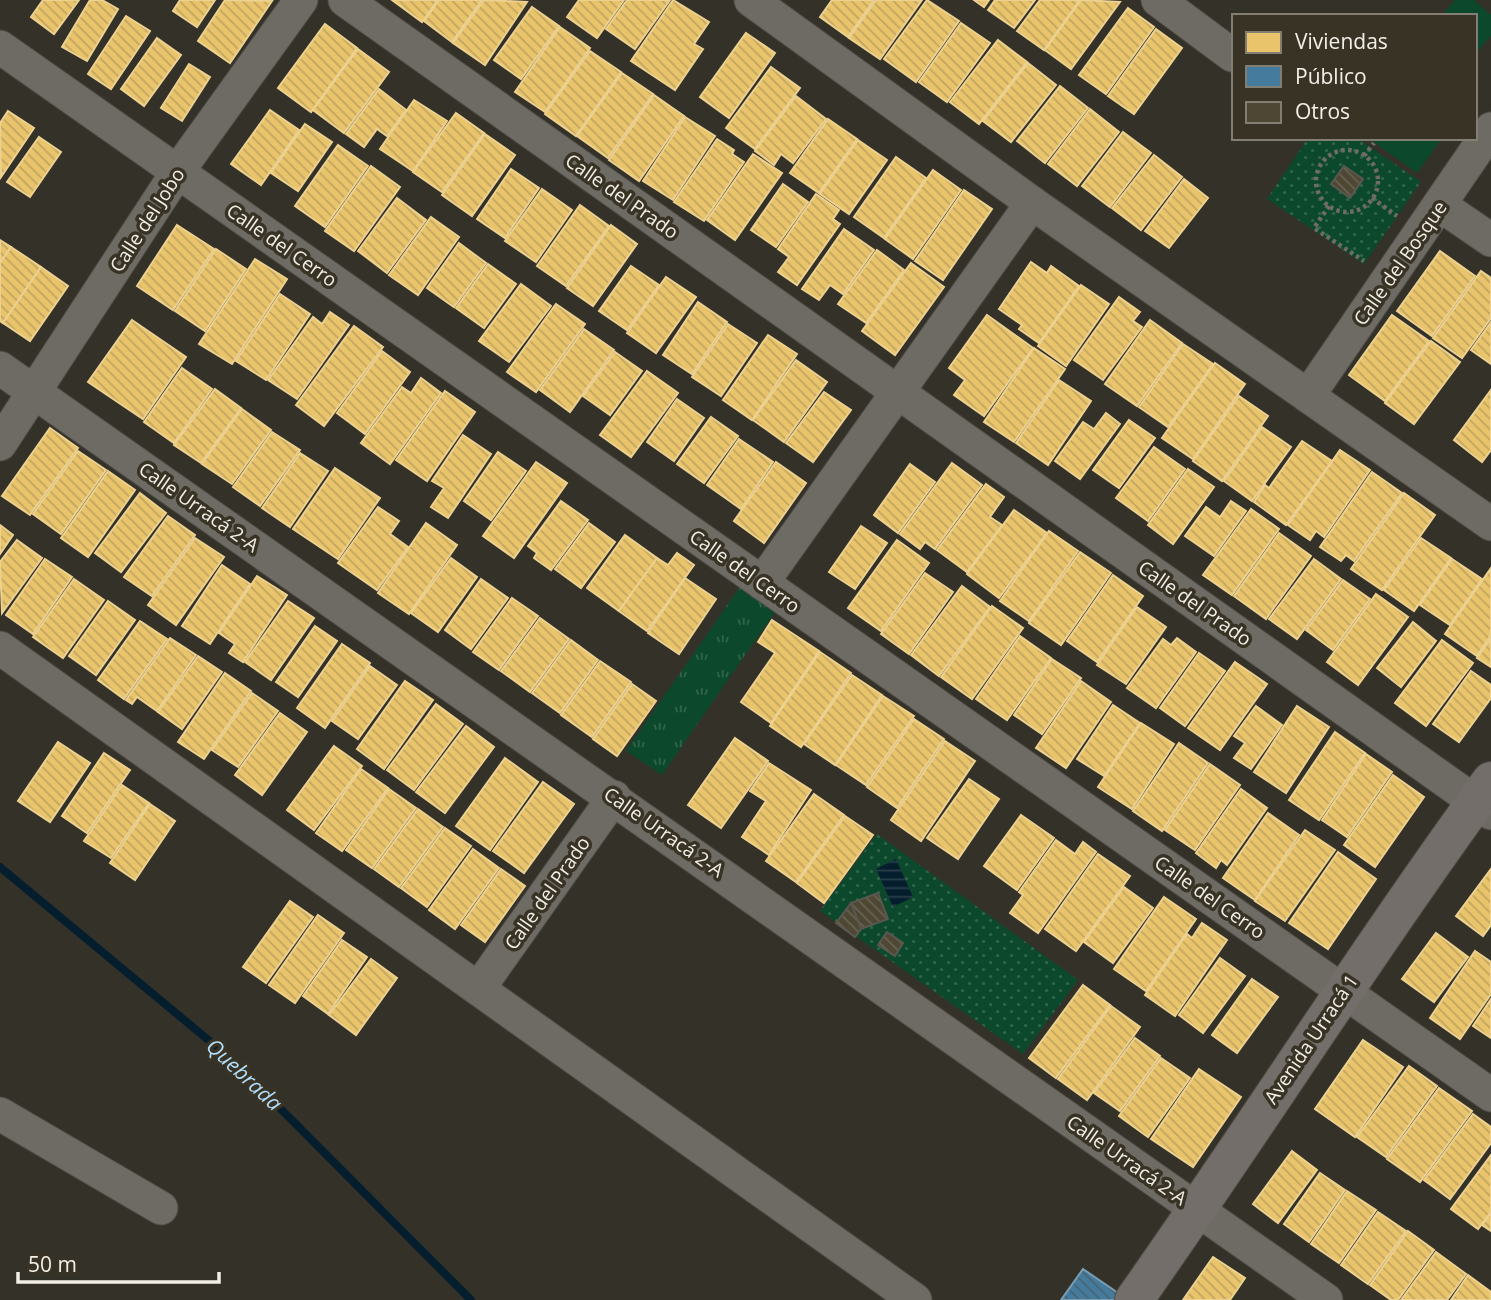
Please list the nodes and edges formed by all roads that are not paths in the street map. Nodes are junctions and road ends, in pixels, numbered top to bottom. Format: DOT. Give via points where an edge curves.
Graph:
graph roads {
  1 [pos="301,0"];
  2 [pos="345,0"];
  3 [pos="751,0"];
  4 [pos="1158,0"];
  5 [pos="0,47"];
  6 [pos="1232,55"];
  7 [pos="1491,129"];
  8 [pos="178,172"];
  9 [pos="1032,204"];
  10 [pos="1440,205"];
  11 [pos="1491,240"];
  12 [pos="0,368"];
  13 [pos="898,392"];
  14 [pos="36,393"];
  15 [pos="1308,396"];
  16 [pos="0,444"];
  17 [pos="1491,524"];
  18 [pos="762,583"];
  19 [pos="0,648"];
  20 [pos="614,797"];
  21 [pos="1486,799"];
  22 [pos="479,988"];
  23 [pos="1343,990"];
  24 [pos="1491,1095"];
  25 [pos="0,1114"];
  26 [pos="161,1208"];
  27 [pos="1198,1210"];
  28 [pos="915,1300"];
  29 [pos="1134,1300"];
  30 [pos="1326,1300"];
  1 -- 8 [label="street, Calle del Jobo"];
  2 -- 13 [label="street, Calle del Prado"];
  3 -- 9 [label="street"];
  4 -- 6 [label="street"];
  5 -- 8 [label="street, Calle del Cerro"];
  7 -- 10 [label="street, Calle del Bosque"];
  8 -- 14 [label="street, Calle del Jobo"];
  8 -- 18 [label="street, Calle del Cerro"];
  9 -- 13 [label="street"];
  9 -- 15 [label="street"];
  10 -- 11 [label="street"];
  10 -- 15 [label="street, Calle del Bosque"];
  12 -- 14 [label="street, Calle Urracá 2-A"];
  13 -- 18 [label="street"];
  13 -- 21 [label="street, Calle del Prado"];
  14 -- 16 [label="street, Calle del Jobo"];
  14 -- 20 [label="street, Calle Urracá 2-A"];
  15 -- 17 [label="street"];
  18 -- 23 [label="street, Calle del Cerro"];
  19 -- 22 [label="street"];
  20 -- 22 [label="street, Calle del Prado"];
  20 -- 27 [label="street, Calle Urracá 2-A"];
  21 -- 23 [label="street, Avenida Urracá 1"];
  22 -- 28 [label="street"];
  23 -- 24 [label="street, Calle del Cerro"];
  23 -- 27 [label="street, Avenida Urracá 1"];
  25 -- 26 [label="street"];
  27 -- 29 [label="street, Avenida Urracá 1"];
  27 -- 30 [label="street, Calle Urracá 2-A"];
}
